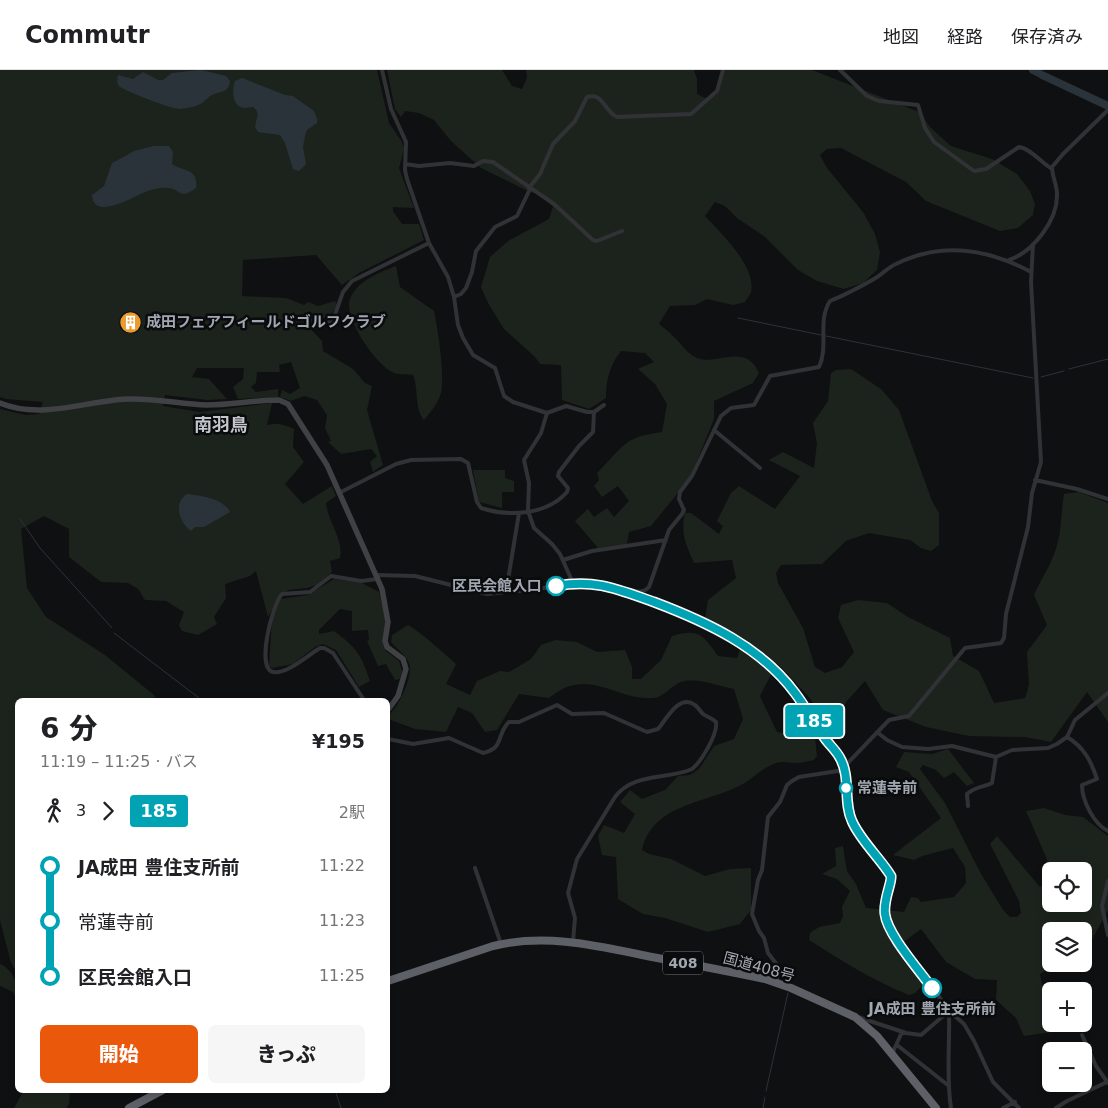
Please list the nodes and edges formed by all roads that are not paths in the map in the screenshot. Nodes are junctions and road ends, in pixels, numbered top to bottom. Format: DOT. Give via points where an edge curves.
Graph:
graph roads {
  1 [pos="382,70"];
  2 [pos="723,70"];
  3 [pos="840,70"];
  4 [pos="1108,110"];
  5 [pos="406,164"];
  6 [pos="1052,169"];
  7 [pos="530,189"];
  8 [pos="622,231"];
  9 [pos="429,243"];
  10 [pos="1034,244"];
  11 [pos="1009,260"];
  12 [pos="1031,272"];
  13 [pos="454,297"];
  14 [pos="314,327"];
  15 [pos="0,403"];
  16 [pos="604,405"];
  17 [pos="547,412"];
  18 [pos="594,412"];
  19 [pos="714,430"];
  20 [pos="760,468"];
  21 [pos="1035,480"];
  22 [pos="339,493"];
  23 [pos="1108,499"];
  24 [pos="528,511"];
  25 [pos="519,514"];
  26 [pos="666,540"];
  27 [pos="563,560"];
  28 [pos="378,577"];
  29 [pos="573,583"];
  30 [pos="618,588"];
  31 [pos="506,592"];
  32 [pos="1108,693"];
  33 [pos="363,698"];
  34 [pos="390,707"];
  35 [pos="877,732"];
  36 [pos="1067,737"];
  37 [pos="390,739"];
  38 [pos="996,757"];
  39 [pos="844,768"];
  40 [pos="968,806"];
  41 [pos="1108,831"];
  42 [pos="476,868"];
  43 [pos="1108,881"];
  44 [pos="1108,935"];
  45 [pos="573,941"];
  46 [pos="501,944"];
  47 [pos="390,980"];
  48 [pos="777,983"];
  49 [pos="949,1011"];
  50 [pos="855,1016"];
  51 [pos="902,1032"];
  52 [pos="1082,1035"];
  53 [pos="897,1045"];
  54 [pos="892,1054"];
  55 [pos="1107,1082"];
  56 [pos="948,1086"];
  57 [pos="157,1093"];
  58 [pos="1016,1102"];
  59 [pos="129,1108"];
  60 [pos="936,1108"];
  61 [pos="951,1108"];
  62 [pos="1003,1108"];
  63 [pos="1019,1108"];
  64 [pos="1056,1108"];
  1 -- 5 [label="street" via="391,109 406,142"];
  2 -- 7 [label="street" via="717,91 690,114 617,117 610,114 601,99 595,96 587,98 575,121 553,144"];
  3 -- 6 [label="street" via="867,96 879,101 918,105 925,128 934,142 974,171 990,166 1019,147 1029,150"];
  4 -- 6 [label="street"];
  5 -- 7 [label="street" via="474,166 488,161"];
  5 -- 9 [label="street" via="407,179"];
  6 -- 10 [label="street" via="1056,205"];
  7 -- 8 [label="street" via="554,204 593,240"];
  7 -- 13 [label="street" via="517,216 495,227 476,251 466,288"];
  9 -- 13 [label="street" via="446,273"];
  9 -- 14 [label="street" via="352,281 343,292 333,320"];
  10 -- 11 [label="street" via="1020,257"];
  10 -- 12 [label="street"];
  11 -- 12 [label="street"];
  11 -- 19 [label="street" via="965,250 908,258 894,264 874,279 830,301 824,316 819,367 770,376 754,405 731,408"];
  12 -- 21 [label="street" via="1041,462"];
  13 -- 17 [label="street" via="463,338 472,355 496,368 504,396"];
  15 -- 22 [label="street" via="37,411 128,399 207,405 285,401 327,465"];
  16 -- 18 [label="street"];
  17 -- 18 [label="street" via="566,406"];
  17 -- 24 [label="street" via="541,434 524,460 529,483"];
  18 -- 24 [label="street" via="593,432 559,472 567,492 546,507"];
  19 -- 20 [label="street"];
  19 -- 26 [label="street" via="692,476 680,492 684,510"];
  21 -- 23 [label="street"];
  21 -- 35 [label="street" via="1028,527 1001,643 965,648 910,716 889,720"];
  22 -- 25 [label="street" via="396,464 411,460 461,459 470,468 479,507"];
  22 -- 28 [label="street"];
  24 -- 25 [label="street"];
  24 -- 27 [label="street" via="534,528 552,544"];
  25 -- 31 [label="street"];
  26 -- 27 [label="street" via="592,550"];
  26 -- 30 [label="street" via="648,589 639,592"];
  27 -- 29 [label="street"];
  28 -- 31 [label="street" via="415,576 476,592"];
  28 -- 33 [label="street" via="361,581 331,576 310,592 282,594 269,620 265,660 269,671 286,670 315,650 324,648 333,653"];
  28 -- 34 [label="street" via="388,612 385,641 387,647 403,659 406,669 398,696"];
  29 -- 30 [label="street"];
  29 -- 31 [label="street"];
  30 -- 39 [label="street" via="691,616 739,641 756,654 796,694"];
  32 -- 36 [label="street" via="1075,720"];
  35 -- 38 [label="street" via="902,747 928,749 952,746"];
  35 -- 39 [label="street"];
  36 -- 38 [label="street" via="1048,748 1012,750"];
  36 -- 41 [label="street" via="1090,759 1097,779 1082,785 1082,794 1102,828"];
  37 -- 45 [label="street" via="414,744 449,738 483,753 499,743 509,722 519,722 557,705 572,714 604,713 647,732 658,729 669,713 690,702 716,722 711,740 692,769 644,779 615,797 580,854 573,873 568,893 575,918"];
  38 -- 40 [label="street" via="992,783 972,789 967,794"];
  39 -- 48 [label="street" via="792,781 786,786 765,827 764,860 752,914 768,953 778,966"];
  39 -- 49 [label="street" via="852,822 891,876 885,917"];
  42 -- 46 [label="street"];
  43 -- 44 [label="street" via="1102,906"];
  45 -- 46 [label="highway, 国道408号 / 408" via="546,939"];
  45 -- 48 [label="highway, 国道408号 / 408"];
  46 -- 47 [label="highway, 国道408号 / 408"];
  48 -- 50 [label="highway, 国道408号 / 408"];
  49 -- 51 [label="street" via="920,1035"];
  49 -- 56 [label="street"];
  49 -- 58 [label="street" via="964,1024 994,1082"];
  50 -- 51 [label="street"];
  50 -- 54 [label="highway, 国道408号 / 408"];
  51 -- 53 [label="street"];
  52 -- 55 [label="street"];
  53 -- 54 [label="street"];
  53 -- 56 [label="street"];
  54 -- 60 [label="highway, 国道408号 / 408"];
  55 -- 64 [label="street"];
  56 -- 61 [label="street"];
  57 -- 59 [label="highway"];
  58 -- 62 [label="street"];
  58 -- 63 [label="street"];
}
